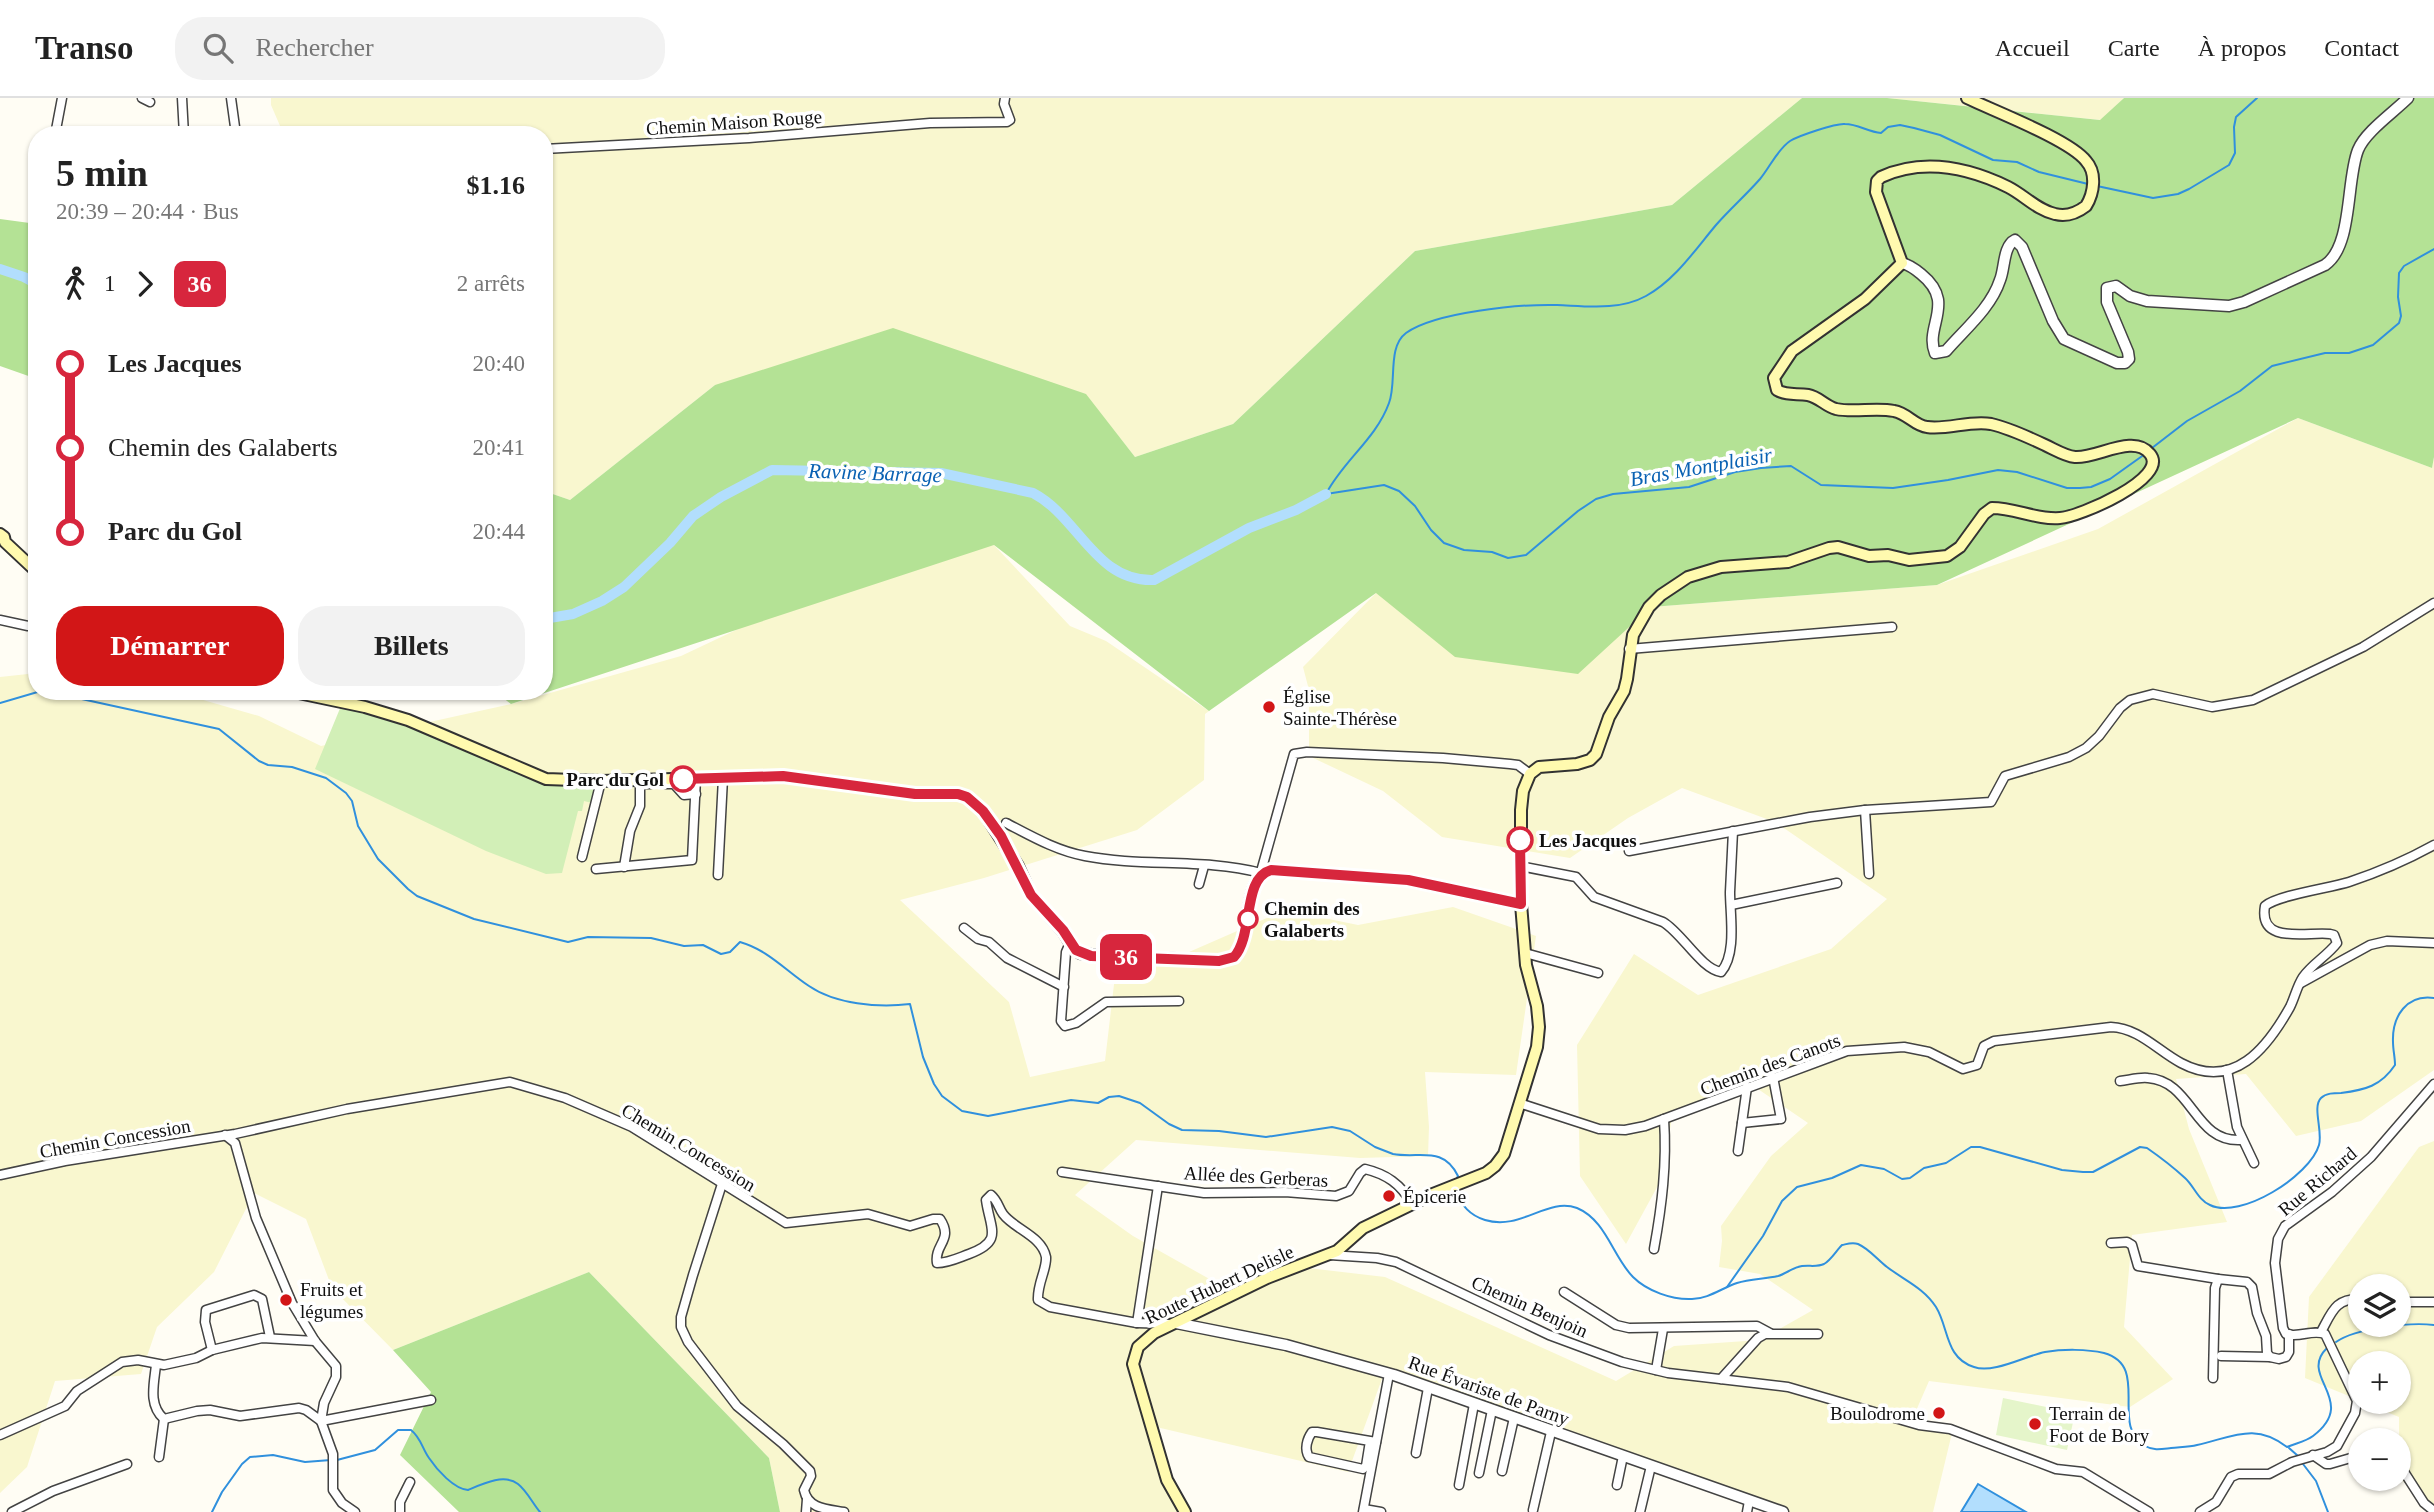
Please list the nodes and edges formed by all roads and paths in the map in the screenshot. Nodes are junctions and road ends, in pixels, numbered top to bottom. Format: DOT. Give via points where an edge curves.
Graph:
graph roads {
  1 [pos="62,98"];
  2 [pos="182,98"];
  3 [pos="231,98"];
  4 [pos="1004,98"];
  5 [pos="1967,98"];
  6 [pos="2408,98"];
  7 [pos="57,126"];
  8 [pos="184,126"];
  9 [pos="235,126"];
  10 [pos="553,148"];
  11 [pos="1902,263"];
  12 [pos="2,541"];
  13 [pos="28,564"];
  14 [pos="2434,603"];
  15 [pos="0,621"];
  16 [pos="28,626"];
  17 [pos="1892,627"];
  18 [pos="1629,649"];
  19 [pos="350,700"];
  20 [pos="1530,774"];
  21 [pos="696,778"];
  22 [pos="723,778"];
  23 [pos="601,781"];
  24 [pos="696,794"];
  25 [pos="1865,810"];
  26 [pos="1006,823"];
  27 [pos="1733,831"];
  28 [pos="2434,845"];
  29 [pos="1629,851"];
  30 [pos="582,857"];
  31 [pos="1204,866"];
  32 [pos="1520,866"];
  33 [pos="624,867"];
  34 [pos="596,869"];
  35 [pos="1260,874"];
  36 [pos="1869,874"];
  37 [pos="718,875"];
  38 [pos="1837,883"];
  39 [pos="1199,884"];
  40 [pos="1521,904"];
  41 [pos="1731,905"];
  42 [pos="964,928"];
  43 [pos="1070,943"];
  44 [pos="2434,943"];
  45 [pos="1525,953"];
  46 [pos="1598,973"];
  47 [pos="2299,984"];
  48 [pos="1064,987"];
  49 [pos="1179,1002"];
  50 [pos="2227,1070"];
  51 [pos="1773,1077"];
  52 [pos="2120,1081"];
  53 [pos="2434,1084"];
  54 [pos="1747,1087"];
  55 [pos="1519,1103"];
  56 [pos="1664,1119"];
  57 [pos="1742,1124"];
  58 [pos="225,1135"];
  59 [pos="2241,1140"];
  60 [pos="1738,1151"];
  61 [pos="2254,1163"];
  62 [pos="1062,1172"];
  63 [pos="0,1175"];
  64 [pos="722,1184"];
  65 [pos="1158,1186"];
  66 [pos="1412,1203"];
  67 [pos="2111,1243"];
  68 [pos="1654,1249"];
  69 [pos="1329,1255"];
  70 [pos="2218,1279"];
  71 [pos="1564,1292"];
  72 [pos="2348,1301"];
  73 [pos="2411,1302"];
  74 [pos="2434,1302"];
  75 [pos="1137,1323"];
  76 [pos="1176,1323"];
  77 [pos="1663,1329"];
  78 [pos="2321,1332"];
  79 [pos="1770,1333"];
  80 [pos="1818,1334"];
  81 [pos="2289,1334"];
  82 [pos="270,1337"];
  83 [pos="315,1340"];
  84 [pos="212,1350"];
  85 [pos="2221,1356"];
  86 [pos="2270,1357"];
  87 [pos="156,1365"];
  88 [pos="1656,1370"];
  89 [pos="1389,1374"];
  90 [pos="2213,1378"];
  91 [pos="1721,1379"];
  92 [pos="1428,1388"];
  93 [pos="431,1400"];
  94 [pos="1474,1404"];
  95 [pos="1492,1410"];
  96 [pos="1514,1418"];
  97 [pos="164,1419"];
  98 [pos="321,1421"];
  99 [pos="1551,1432"];
  100 [pos="0,1435"];
  101 [pos="1373,1442"];
  102 [pos="1416,1452"];
  103 [pos="2310,1456"];
  104 [pos="159,1457"];
  105 [pos="1623,1457"];
  106 [pos="2348,1459"];
  107 [pos="127,1464"];
  108 [pos="1651,1466"];
  109 [pos="1502,1471"];
  110 [pos="1479,1473"];
  111 [pos="410,1482"];
  112 [pos="2411,1483"];
  113 [pos="1459,1485"];
  114 [pos="1617,1485"];
  115 [pos="807,1499"];
  116 [pos="1748,1506"];
  117 [pos="1533,1510"];
  118 [pos="1364,1511"];
  119 [pos="2434,1511"];
  120 [pos="12,1512"];
  121 [pos="355,1512"];
  122 [pos="400,1512"];
  123 [pos="806,1512"];
  124 [pos="844,1512"];
  125 [pos="1185,1512"];
  126 [pos="1381,1512"];
  127 [pos="1640,1512"];
  128 [pos="1783,1512"];
  129 [pos="2149,1512"];
  130 [pos="2200,1512"];
  1 -- 7 [label="street"];
  2 -- 8 [label="street"];
  3 -- 9 [label="street"];
  4 -- 10 [label="street, Chemin Maison Rouge" via="1010,120"];
  5 -- 11 [label="main road" via="2074,151 2088,163 2094,179 2090,197 2080,211 2055,214 2007,187 1952,168 1918,166 1890,173 1877,181 1877,192"];
  6 -- 11 [label="street" via="2357,151 2342,236 2325,265 2229,306 2147,301 2116,286 2107,288 2107,302 2128,352 2125,363 2064,339 2015,240 2009,245 1995,293 1946,351 1936,353 1936,293 1929,281"];
  11 -- 18 [label="main road" via="1865,299 1792,351 1774,378 1777,390 1810,395 1837,409 1894,411 1924,427 1990,424 2073,457 2139,446 2152,455 2152,467 2140,482 2114,499 2064,518 1992,508 1947,556 1909,560 1838,547 1788,562 1721,567 1688,577 1649,607"];
  12 -- 13 [label="main road"];
  14 -- 25 [label="street" via="2363,647 2253,700 2212,707 2153,694 2130,700 2093,743 2069,757 2005,776 1991,802"];
  15 -- 16 [label="street"];
  17 -- 18 [label="street"];
  18 -- 20 [label="main road" via="1624,691 1596,754 1577,764 1539,768"];
  19 -- 23 [label="main road" via="538,776"];
  20 -- 32 [label="main road" via="1523,791"];
  20 -- 35 [label="street" via="1518,765 1443,758 1294,754"];
  21 -- 22 [label="main road"];
  21 -- 23 [label="main road"];
  21 -- 24 [label="street"];
  22 -- 37 [label="street"];
  22 -- 43 [label="main road" via="783,776 967,797 1001,836 1031,895"];
  23 -- 30 [label="street"];
  24 -- 33 [label="street" via="692,860"];
  24 -- 33 [label="street" via="684,795 674,784 640,784 640,806"];
  25 -- 27 [label="street"];
  25 -- 36 [label="street"];
  26 -- 31 [label="street" via="1083,856"];
  27 -- 29 [label="street"];
  27 -- 41 [label="street"];
  28 -- 47 [label="street" via="2385,869 2266,906 2266,920 2282,934 2325,933 2337,939"];
  31 -- 35 [label="street"];
  31 -- 39 [label="street"];
  32 -- 40 [label="main road"];
  32 -- 41 [label="street" via="1576,877 1594,897 1663,922 1708,967 1721,972 1729,957"];
  33 -- 34 [label="street"];
  35 -- 40 [label="main road" via="1280,870 1408,880"];
  35 -- 43 [label="main road" via="1243,942 1227,960 1091,956"];
  38 -- 41 [label="street"];
  40 -- 45 [label="main road"];
  42 -- 48 [label="street" via="1007,958"];
  43 -- 48 [label="street"];
  44 -- 47 [label="street" via="2371,944"];
  45 -- 46 [label="street"];
  45 -- 55 [label="main road" via="1539,1027"];
  47 -- 50 [label="street" via="2271,1038 2249,1061"];
  48 -- 49 [label="street" via="1061,1021 1065,1026 1106,1002"];
  50 -- 51 [label="street, Chemin des Canots" via="2199,1070 2182,1064 2136,1033 2111,1027 1994,1041 1983,1046 1977,1065 1968,1069 1929,1052 1875,1048 1847,1051"];
  50 -- 59 [label="street"];
  51 -- 54 [label="street, Chemin des Canots"];
  51 -- 57 [label="street" via="1781,1119"];
  52 -- 59 [label="street" via="2148,1078 2168,1085 2210,1131"];
  53 -- 81 [label="street, Rue Richard" via="2371,1157 2285,1226 2275,1263 2282,1322"];
  54 -- 56 [label="street, Chemin des Canots"];
  54 -- 57 [label="street"];
  55 -- 56 [label="street, Chemin des Canots" via="1599,1129 1625,1130"];
  55 -- 66 [label="main road, Route Hubert Delisle" via="1504,1154 1495,1166"];
  56 -- 68 [label="street" via="1664,1195"];
  57 -- 60 [label="street"];
  58 -- 63 [label="street, Chemin Concession"];
  58 -- 64 [label="street, Chemin Concession" via="510,1082 565,1098 632,1127"];
  58 -- 83 [label="street" via="235,1143 256,1218 292,1303"];
  59 -- 61 [label="street"];
  62 -- 65 [label="street, Allée des Gerberas"];
  64 -- 75 [label="street, Chemin Concession" via="786,1223 868,1214 910,1226 940,1219 946,1237 937,1263 987,1247 992,1237 986,1200 991,1195 1046,1256 1038,1300 1050,1307"];
  64 -- 115 [label="street" via="681,1327 737,1406 810,1471 804,1490"];
  65 -- 66 [label="street, Allée des Gerberas" via="1204,1193 1336,1196 1346,1193 1361,1171 1368,1170 1391,1179"];
  65 -- 75 [label="street, Allée des Gerberas"];
  66 -- 69 [label="main road, Route Hubert Delisle" via="1363,1228"];
  67 -- 70 [label="street" via="2132,1245 2138,1266"];
  69 -- 76 [label="main road, Route Hubert Delisle" via="1267,1278"];
  69 -- 88 [label="street, Chemin Benjoin" via="1396,1262 1549,1335"];
  70 -- 86 [label="street" via="2247,1282 2252,1287"];
  70 -- 90 [label="street"];
  71 -- 77 [label="street" via="1622,1327"];
  72 -- 78 [label="street" via="2336,1306"];
  73 -- 74 [label="street"];
  75 -- 76 [label="street, Chemin Concession"];
  76 -- 89 [label="street, Rue Évariste de Parny" via="1286,1345"];
  76 -- 125 [label="main road, Route Hubert Delisle" via="1145,1339 1133,1364 1167,1480"];
  77 -- 79 [label="street" via="1757,1326"];
  77 -- 88 [label="street"];
  78 -- 81 [label="street"];
  78 -- 103 [label="street" via="2357,1401 2337,1446"];
  79 -- 80 [label="street"];
  79 -- 91 [label="street" via="1758,1338"];
  81 -- 86 [label="street" via="2286,1357"];
  82 -- 83 [label="street"];
  82 -- 84 [label="street"];
  82 -- 84 [label="street" via="262,1299 254,1295 206,1310"];
  83 -- 98 [label="street" via="333,1359 337,1372"];
  84 -- 87 [label="street" via="197,1358"];
  85 -- 86 [label="street"];
  87 -- 97 [label="street" via="153,1392 158,1414"];
  87 -- 100 [label="street" via="138,1360 119,1363 78,1391 65,1406"];
  88 -- 91 [label="street, Chemin Benjoin"];
  89 -- 92 [label="street, Rue Évariste de Parny"];
  89 -- 101 [label="street"];
  91 -- 129 [label="street, Chemin Benjoin" via="1788,1387 1919,1425 1950,1429 2056,1469 2077,1470"];
  92 -- 94 [label="street, Rue Évariste de Parny"];
  92 -- 102 [label="street"];
  93 -- 98 [label="street"];
  94 -- 95 [label="street, Rue Évariste de Parny"];
  94 -- 113 [label="street"];
  95 -- 96 [label="street, Rue Évariste de Parny"];
  95 -- 110 [label="street"];
  96 -- 99 [label="street, Rue Évariste de Parny"];
  96 -- 109 [label="street"];
  97 -- 98 [label="street" via="197,1411 240,1416 299,1408"];
  97 -- 104 [label="street"];
  98 -- 121 [label="street" via="333,1454 333,1490"];
  99 -- 105 [label="street, Rue Évariste de Parny"];
  99 -- 117 [label="street"];
  101 -- 101 [label="street" via="1312,1432 1306,1449 1309,1457 1363,1469"];
  101 -- 118 [label="street"];
  103 -- 106 [label="street" via="2326,1464"];
  103 -- 130 [label="street" via="2269,1474 2231,1477 2216,1502"];
  105 -- 108 [label="street, Rue Évariste de Parny"];
  105 -- 114 [label="street"];
  107 -- 120 [label="street" via="53,1491"];
  108 -- 116 [label="street, Rue Évariste de Parny"];
  108 -- 127 [label="street"];
  111 -- 122 [label="street"];
  112 -- 119 [label="street"];
  115 -- 123 [label="street"];
  115 -- 124 [label="street" via="817,1507"];
  116 -- 128 [label="street, Rue Évariste de Parny"];
  118 -- 126 [label="street"];
}
